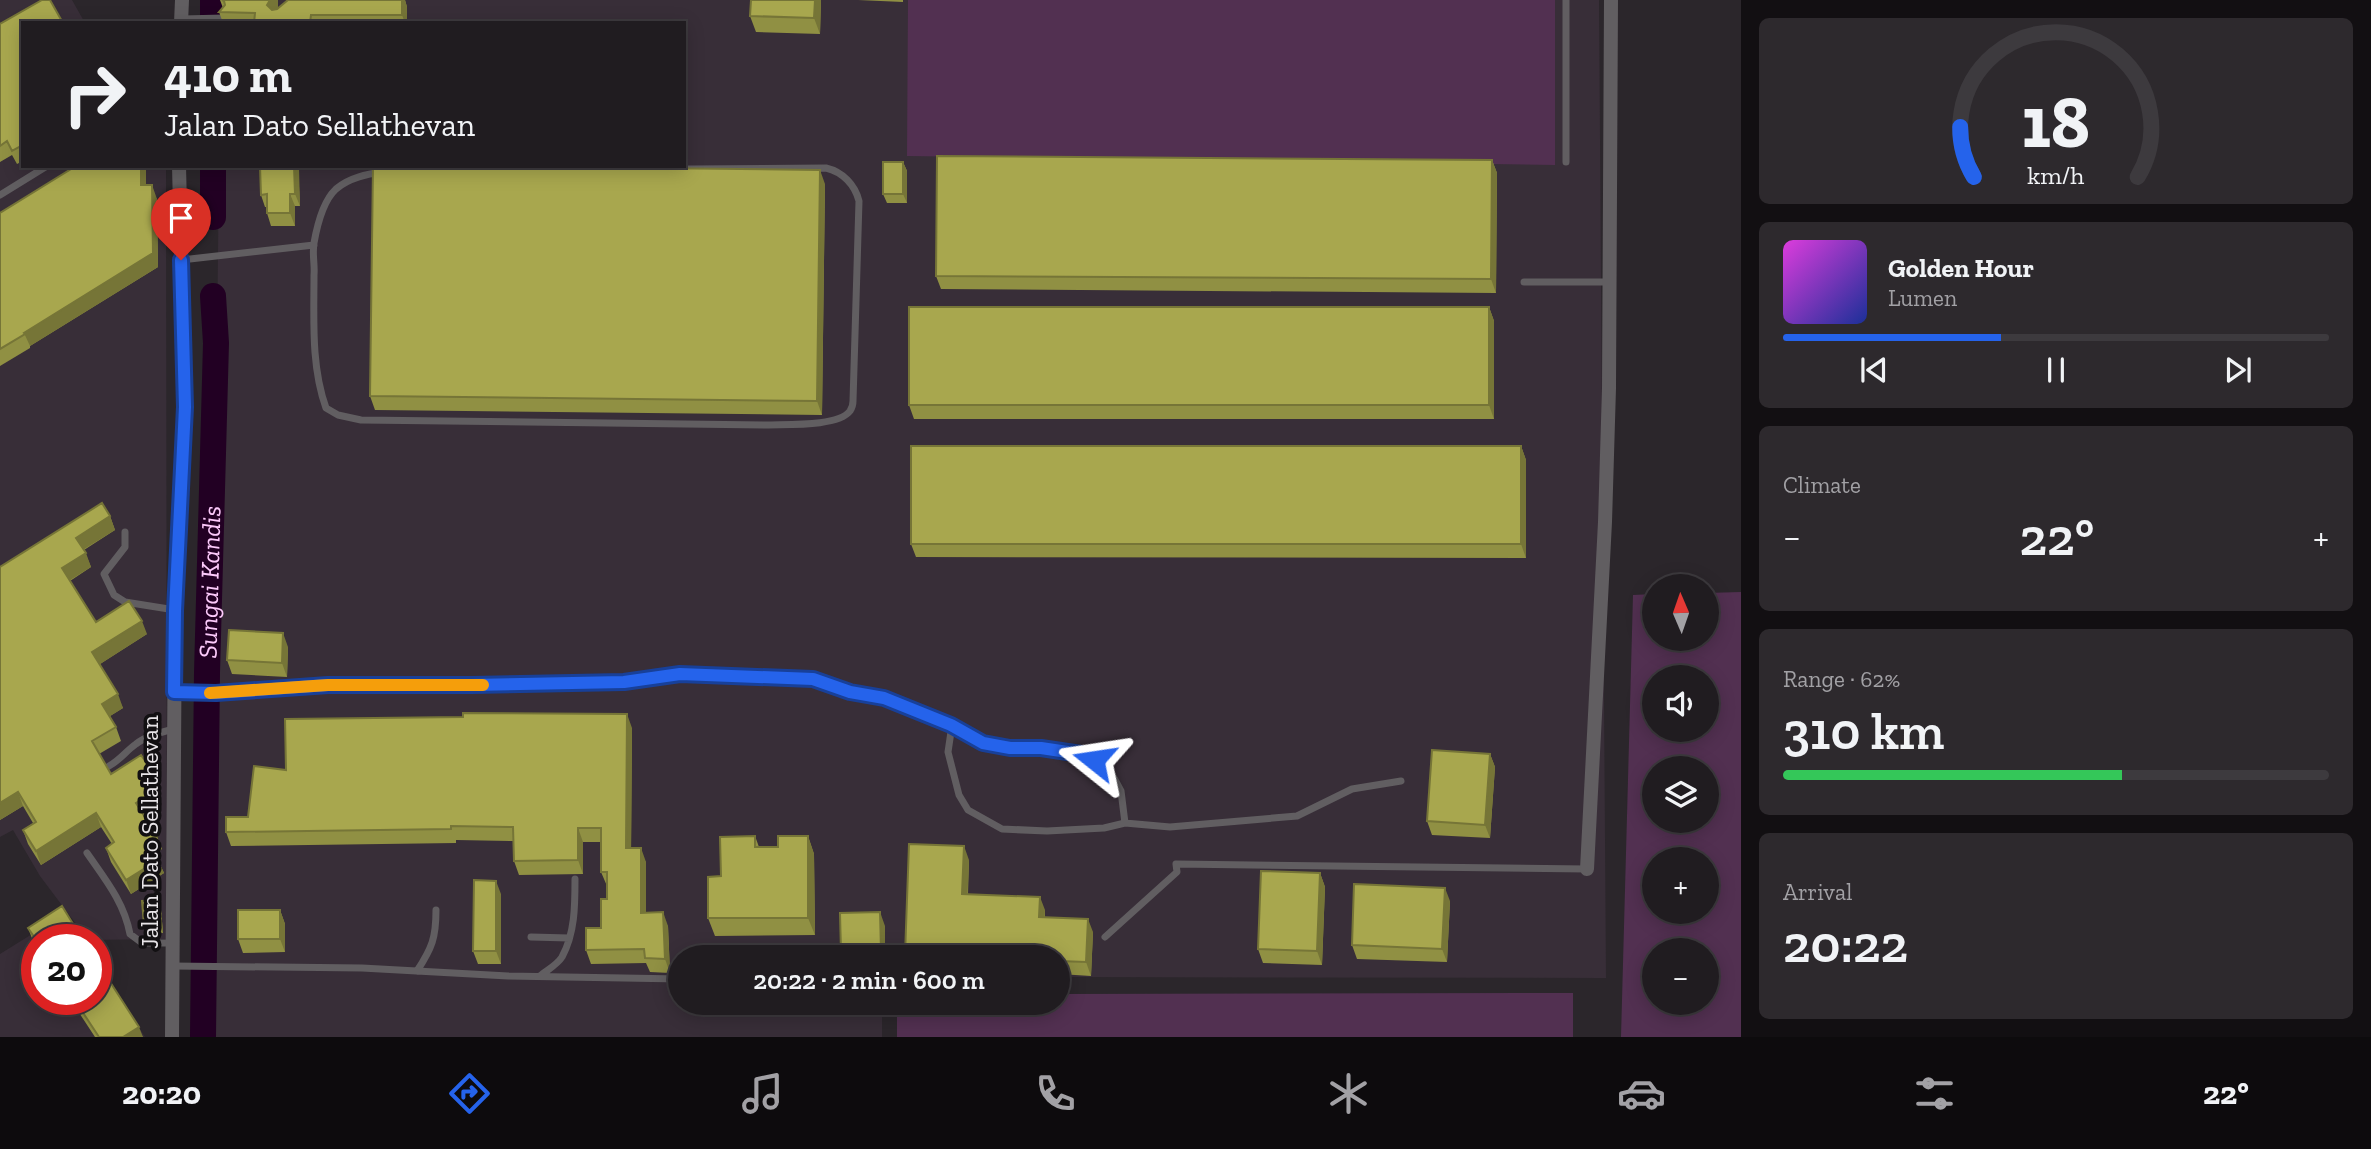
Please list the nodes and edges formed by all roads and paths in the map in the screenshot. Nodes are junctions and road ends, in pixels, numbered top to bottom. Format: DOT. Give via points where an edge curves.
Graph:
graph roads {
  1 [pos="182,0"];
  2 [pos="1566,0"];
  3 [pos="1611,0"];
  4 [pos="222,18"];
  5 [pos="181,21"];
  6 [pos="1566,162"];
  7 [pos="44,168"];
  8 [pos="179,168"];
  9 [pos="0,195"];
  10 [pos="314,245"];
  11 [pos="181,260"];
  12 [pos="1524,282"];
  13 [pos="1608,282"];
  14 [pos="125,532"];
  15 [pos="175,611"];
  16 [pos="174,692"];
  17 [pos="951,725"];
  18 [pos="174,729"];
  19 [pos="109,766"];
  20 [pos="1401,781"];
  21 [pos="1125,823"];
  22 [pos="87,853"];
  23 [pos="1587,869"];
  24 [pos="575,879"];
  25 [pos="436,910"];
  26 [pos="531,937"];
  27 [pos="1105,937"];
  28 [pos="569,938"];
  29 [pos="172,943"];
  30 [pos="172,966"];
  31 [pos="417,971"];
  32 [pos="540,976"];
  33 [pos="668,979"];
  34 [pos="172,1037"];
  1 -- 5 [label="street"];
  2 -- 6 [label="lane"];
  3 -- 13 [label="street"];
  4 -- 5 [label="lane"];
  7 -- 9 [label="lane"];
  8 -- 11 [label="street, Jalan Dato Sellathevan"];
  10 -- 10 [label="lane" via="321,216 336,190 365,174 833,170 855,188 859,201 852,410 830,422 766,425 375,420 338,415 326,408 315,363"];
  10 -- 11 [label="lane"];
  11 -- 15 [label="street, Jalan Dato Sellathevan" via="185,407"];
  12 -- 13 [label="lane"];
  13 -- 23 [label="street" via="1605,522"];
  14 -- 15 [label="lane" via="125,548 104,575 114,595"];
  15 -- 16 [label="street, Jalan Dato Sellathevan"];
  16 -- 17 [label="lane" via="741,675 813,679 884,698"];
  16 -- 18 [label="street, Jalan Dato Sellathevan"];
  17 -- 21 [label="lane" via="983,743 1081,754 1107,765 1121,791"];
  17 -- 21 [label="lane" via="948,751 959,795 968,810 1002,829 1104,828"];
  18 -- 19 [label="lane" via="136,743"];
  18 -- 29 [label="street, Jalan Dato Sellathevan"];
  20 -- 21 [label="lane" via="1352,789 1297,816 1170,827"];
  22 -- 29 [label="lane" via="126,914 130,934 142,943"];
  23 -- 27 [label="lane" via="1176,864 1177,872"];
  24 -- 28 [label="lane" via="575,918"];
  25 -- 31 [label="lane" via="435,940"];
  26 -- 28 [label="lane"];
  28 -- 32 [label="lane" via="561,959"];
  29 -- 30 [label="street, Jalan Dato Sellathevan"];
  30 -- 31 [label="lane"];
  30 -- 34 [label="street, Jalan Dato Sellathevan"];
  31 -- 32 [label="lane"];
  32 -- 33 [label="lane"];
}
